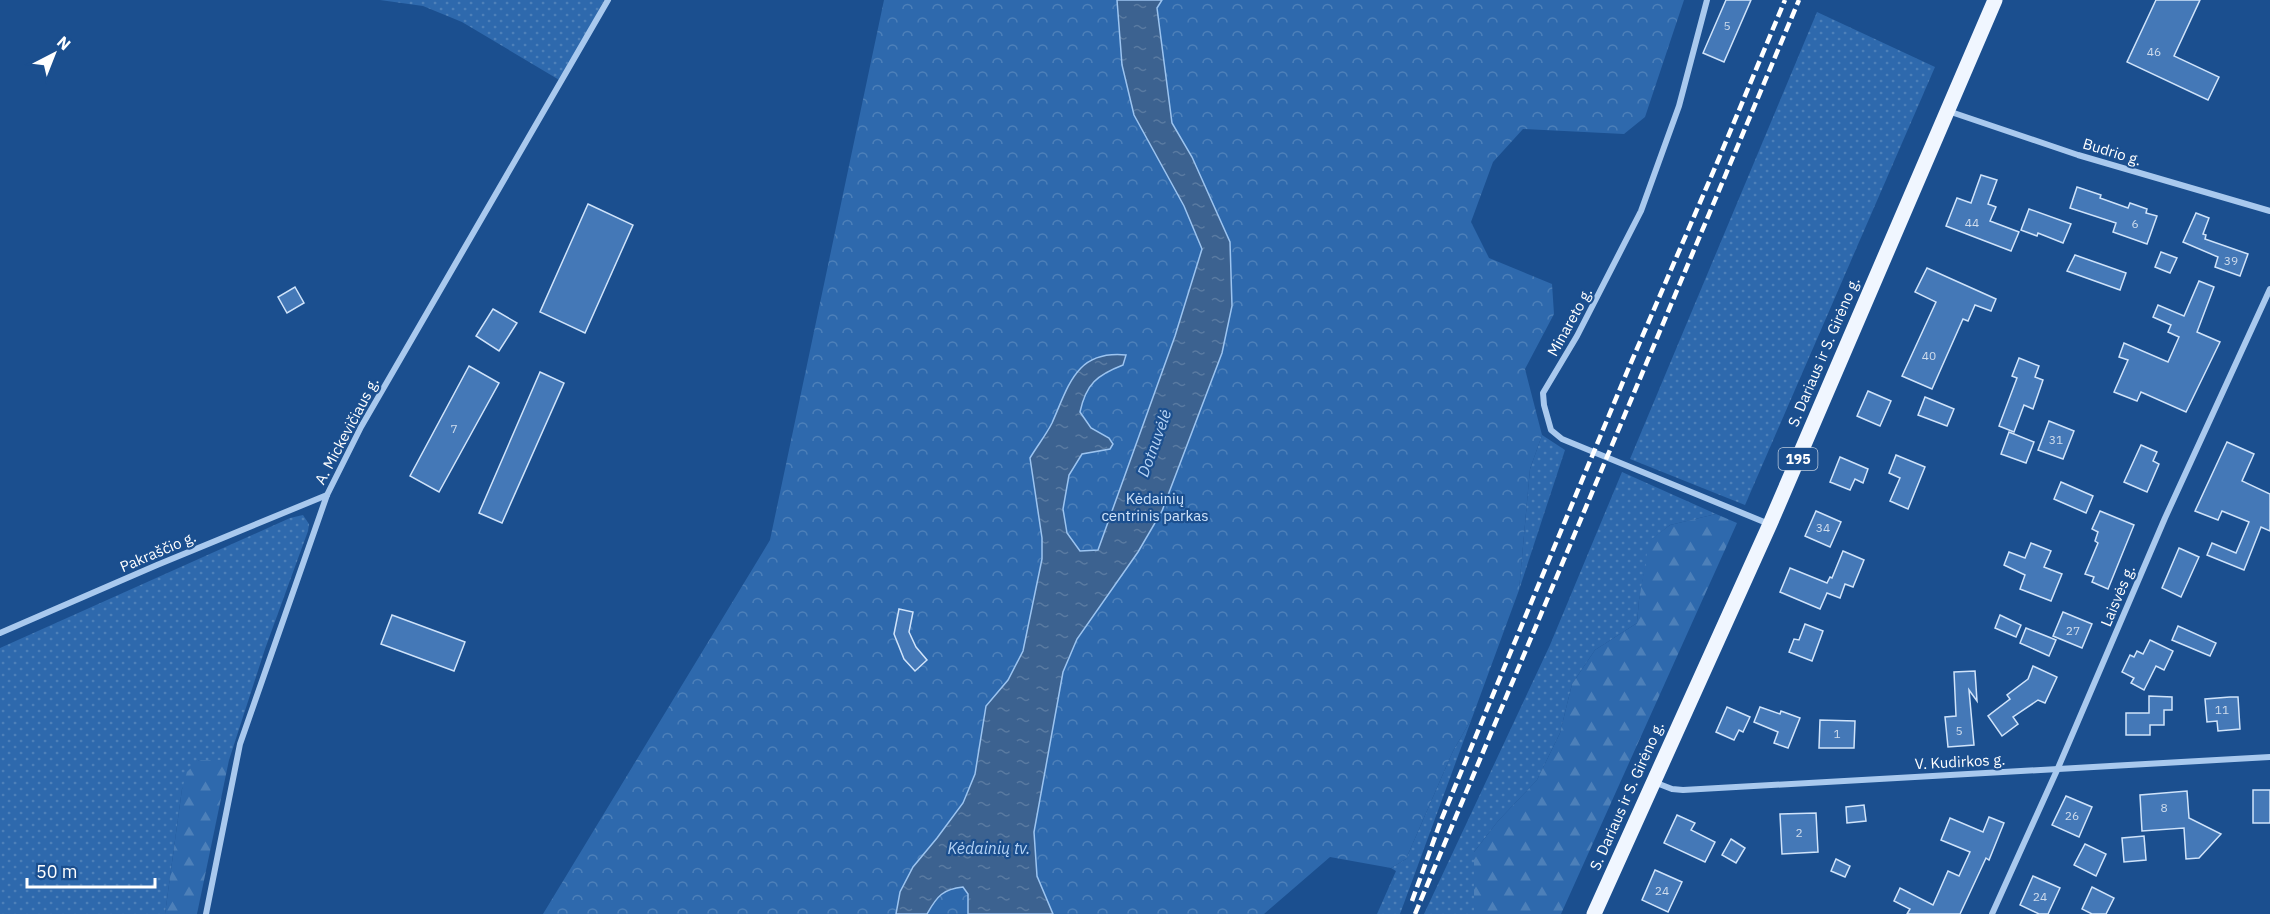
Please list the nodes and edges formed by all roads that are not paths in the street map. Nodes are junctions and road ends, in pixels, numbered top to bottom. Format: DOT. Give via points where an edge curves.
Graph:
graph roads {
  1 [pos="608,0"];
  2 [pos="1707,0"];
  3 [pos="1995,0"];
  4 [pos="1948,111"];
  5 [pos="2270,212"];
  6 [pos="2270,289"];
  7 [pos="327,495"];
  8 [pos="1770,525"];
  9 [pos="0,633"];
  10 [pos="2270,757"];
  11 [pos="2058,768"];
  12 [pos="1653,782"];
  13 [pos="206,914"];
  14 [pos="1594,914"];
  15 [pos="1992,914"];
  1 -- 7 [label="street, A. Mickevičiaus g." via="361,427"];
  2 -- 8 [label="street, Minareto g." via="1679,106 1641,211 1543,393 1544,405 1551,430 1574,446"];
  3 -- 4 [label="main road, S. Dariaus ir S. Girėno g. / 195"];
  4 -- 5 [label="street, Budrio g." via="2078,155"];
  4 -- 8 [label="main road, S. Dariaus ir S. Girėno g. / 195"];
  6 -- 11 [label="street, Laisvės g." via="2165,518"];
  7 -- 9 [label="street, Pakraščio g."];
  7 -- 13 [label="street, A. Mickevičiaus g." via="240,744"];
  8 -- 12 [label="main road, S. Dariaus ir S. Girėno g. / 195"];
  10 -- 11 [label="street, V. Kudirkos g."];
  11 -- 12 [label="street, V. Kudirkos g." via="1683,789"];
  11 -- 15 [label="street, Laisvės g."];
  12 -- 14 [label="main road, S. Dariaus ir S. Girėno g. / 195"];
}
